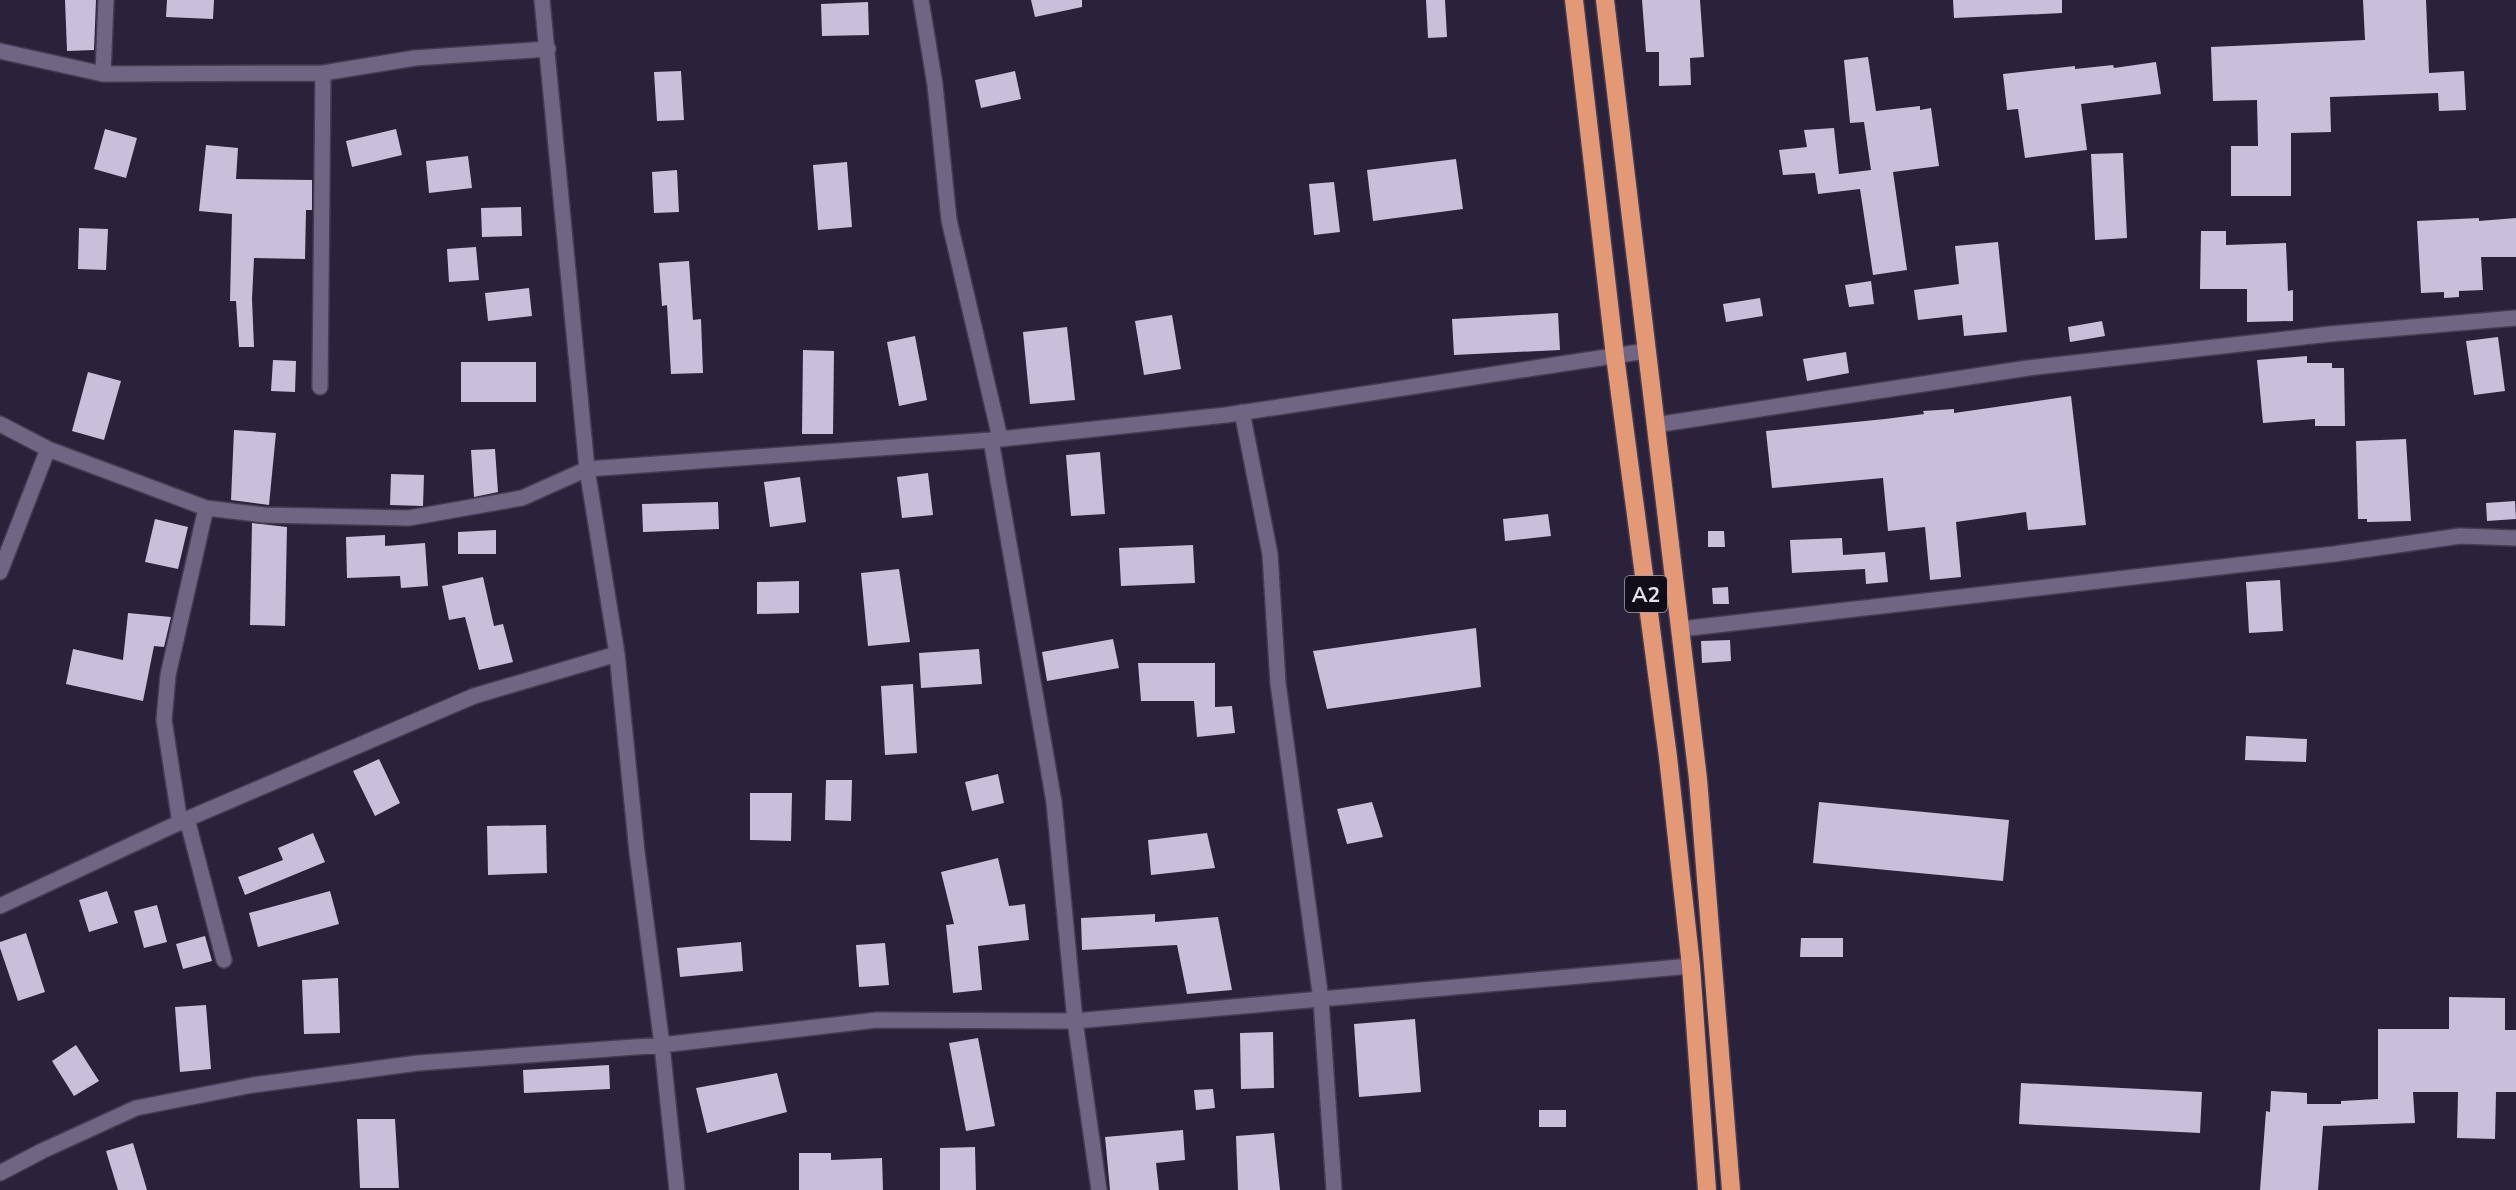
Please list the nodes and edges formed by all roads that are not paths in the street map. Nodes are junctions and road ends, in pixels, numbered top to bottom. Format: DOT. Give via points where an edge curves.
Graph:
graph roads {
  1 [pos="106,0"];
  2 [pos="542,0"];
  3 [pos="921,0"];
  4 [pos="1574,0"];
  5 [pos="1605,0"];
  6 [pos="548,49"];
  7 [pos="0,51"];
  8 [pos="323,73"];
  9 [pos="103,74"];
  10 [pos="2516,318"];
  11 [pos="1646,351"];
  12 [pos="1615,356"];
  13 [pos="321,387"];
  14 [pos="1242,412"];
  15 [pos="0,424"];
  16 [pos="1655,424"];
  17 [pos="996,439"];
  18 [pos="48,449"];
  19 [pos="587,469"];
  20 [pos="206,508"];
  21 [pos="2516,538"];
  22 [pos="0,572"];
  23 [pos="1681,629"];
  24 [pos="617,654"];
  25 [pos="183,821"];
  26 [pos="0,906"];
  27 [pos="224,960"];
  28 [pos="1691,966"];
  29 [pos="1321,1000"];
  30 [pos="1075,1021"];
  31 [pos="662,1045"];
  32 [pos="0,1173"];
  33 [pos="677,1190"];
  34 [pos="1099,1190"];
  35 [pos="1334,1190"];
  36 [pos="1707,1190"];
  37 [pos="1731,1190"];
  1 -- 9 [label="street"];
  2 -- 6 [label="street"];
  3 -- 17 [label="street" via="935,85 949,220"];
  4 -- 12 [label="highway, A2"];
  5 -- 11 [label="highway, A2"];
  6 -- 8 [label="street" via="416,58"];
  6 -- 19 [label="street"];
  7 -- 9 [label="street"];
  8 -- 9 [label="street"];
  8 -- 13 [label="street"];
  10 -- 16 [label="street" via="2330,334 2028,368"];
  11 -- 12 [label="street"];
  11 -- 16 [label="highway, A2"];
  12 -- 14 [label="street"];
  12 -- 28 [label="highway, A2"];
  14 -- 17 [label="street"];
  14 -- 29 [label="street" via="1270,554 1278,683"];
  15 -- 18 [label="street"];
  16 -- 23 [label="highway, A2"];
  17 -- 19 [label="street"];
  17 -- 30 [label="street" via="1054,802"];
  18 -- 20 [label="street"];
  18 -- 22 [label="street"];
  19 -- 20 [label="street" via="522,498 409,518 264,515"];
  19 -- 24 [label="street"];
  20 -- 25 [label="street" via="168,675 164,720"];
  21 -- 23 [label="street" via="2460,536"];
  23 -- 37 [label="highway, A2" via="1698,779"];
  24 -- 25 [label="street" via="474,696"];
  24 -- 31 [label="street"];
  25 -- 26 [label="street"];
  25 -- 27 [label="street"];
  28 -- 29 [label="street"];
  28 -- 36 [label="highway, A2"];
  29 -- 30 [label="street"];
  29 -- 35 [label="street"];
  30 -- 31 [label="street" via="877,1020"];
  30 -- 34 [label="street"];
  31 -- 32 [label="street" via="418,1063 242,1088 136,1108"];
  31 -- 33 [label="street"];
}
